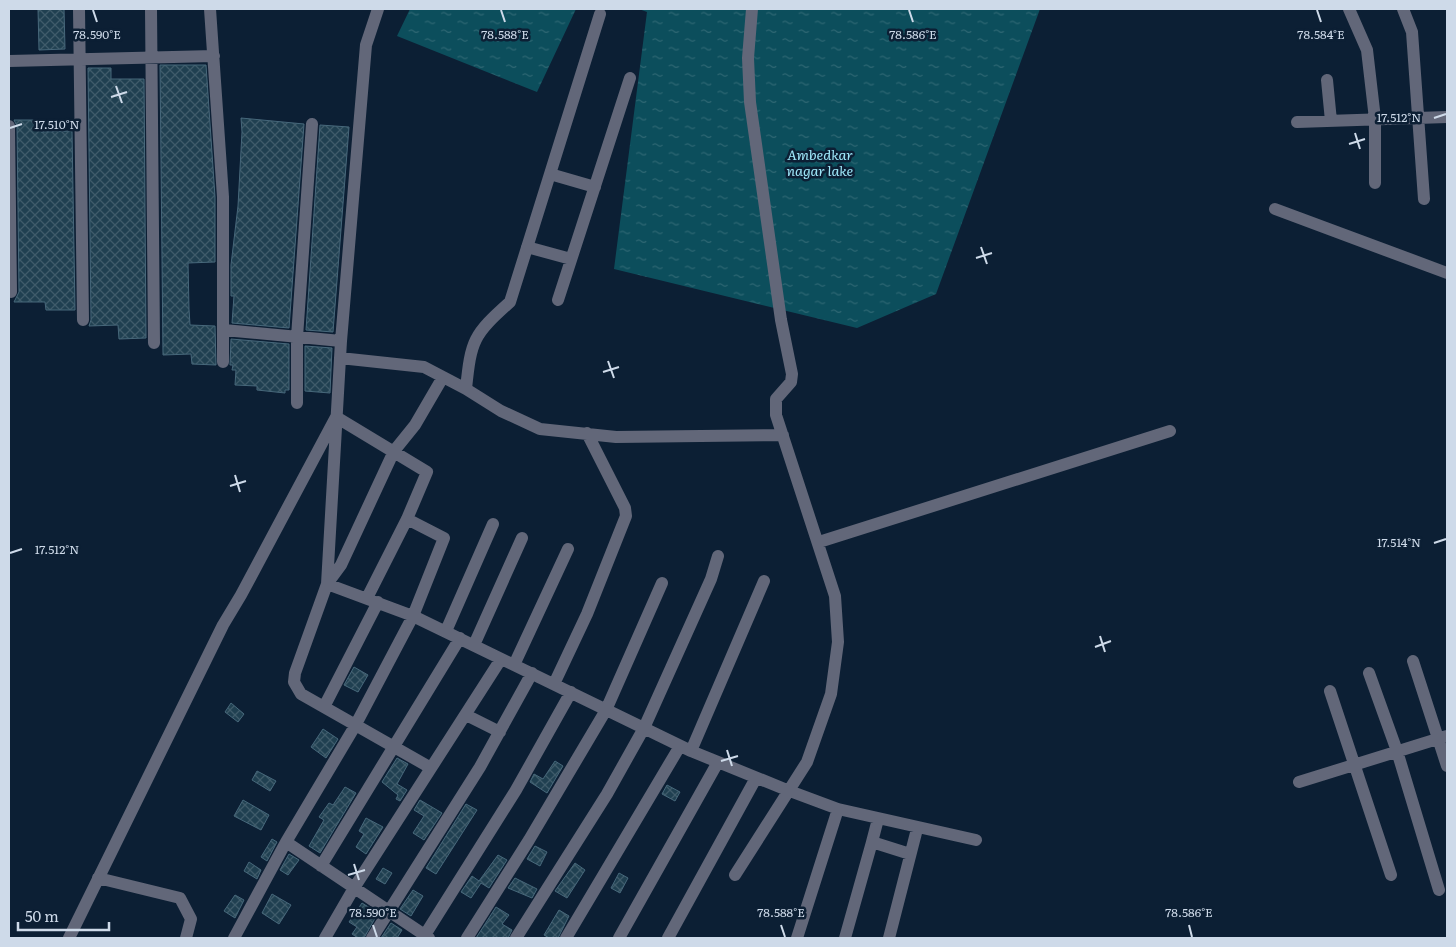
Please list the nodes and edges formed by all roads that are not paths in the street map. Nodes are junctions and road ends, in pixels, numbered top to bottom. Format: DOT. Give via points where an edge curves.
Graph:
graph roads {
  1 [pos="79,9"];
  2 [pos="151,9"];
  3 [pos="210,9"];
  4 [pos="378,9"];
  5 [pos="387,9"];
  6 [pos="752,9"];
  7 [pos="1349,9"];
  8 [pos="1403,9"];
  9 [pos="600,14"];
  10 [pos="214,56"];
  11 [pos="150,58"];
  12 [pos="79,59"];
  13 [pos="9,61"];
  14 [pos="630,78"];
  15 [pos="1327,80"];
  16 [pos="362,96"];
  17 [pos="1447,116"];
  18 [pos="1420,118"];
  19 [pos="1375,119"];
  20 [pos="1331,121"];
  21 [pos="1297,122"];
  22 [pos="312,124"];
  23 [pos="9,126"];
  24 [pos="550,174"];
  25 [pos="1375,183"];
  26 [pos="595,187"];
  27 [pos="1424,199"];
  28 [pos="1275,209"];
  29 [pos="527,247"];
  30 [pos="571,259"];
  31 [pos="1447,272"];
  32 [pos="11,292"];
  33 [pos="558,300"];
  34 [pos="83,320"];
  35 [pos="224,330"];
  36 [pos="297,337"];
  37 [pos="341,341"];
  38 [pos="154,343"];
  39 [pos="340,358"];
  40 [pos="223,362"];
  41 [pos="443,377"];
  42 [pos="466,388"];
  43 [pos="297,403"];
  44 [pos="336,417"];
  45 [pos="1170,431"];
  46 [pos="587,433"];
  47 [pos="783,436"];
  48 [pos="394,451"];
  49 [pos="407,519"];
  50 [pos="493,524"];
  51 [pos="522,538"];
  52 [pos="819,542"];
  53 [pos="568,548"];
  54 [pos="718,556"];
  55 [pos="764,582"];
  56 [pos="662,583"];
  57 [pos="327,584"];
  58 [pos="373,600"];
  59 [pos="413,616"];
  60 [pos="446,631"];
  61 [pos="460,638"];
  62 [pos="474,645"];
  63 [pos="501,659"];
  64 [pos="1413,660"];
  65 [pos="514,665"];
  66 [pos="1369,673"];
  67 [pos="532,674"];
  68 [pos="554,684"];
  69 [pos="1330,690"];
  70 [pos="571,692"];
  71 [pos="324,707"];
  72 [pos="606,710"];
  73 [pos="466,715"];
  74 [pos="355,726"];
  75 [pos="644,728"];
  76 [pos="500,732"];
  77 [pos="1442,737"];
  78 [pos="393,746"];
  79 [pos="686,749"];
  80 [pos="1398,752"];
  81 [pos="718,762"];
  82 [pos="1356,764"];
  83 [pos="1447,766"];
  84 [pos="431,768"];
  85 [pos="756,778"];
  86 [pos="1299,782"];
  87 [pos="787,790"];
  88 [pos="838,809"];
  89 [pos="878,819"];
  90 [pos="917,829"];
  91 [pos="976,840"];
  92 [pos="286,842"];
  93 [pos="872,842"];
  94 [pos="910,854"];
  95 [pos="321,866"];
  96 [pos="735,875"];
  97 [pos="1391,875"];
  98 [pos="98,878"];
  99 [pos="354,888"];
  100 [pos="1439,890"];
  101 [pos="388,911"];
  102 [pos="426,937"];
  103 [pos="69,938"];
  104 [pos="186,938"];
  105 [pos="234,938"];
  106 [pos="325,938"];
  107 [pos="372,938"];
  108 [pos="467,938"];
  109 [pos="516,938"];
  110 [pos="566,938"];
  111 [pos="619,938"];
  112 [pos="668,938"];
  113 [pos="797,938"];
  114 [pos="845,938"];
  115 [pos="889,938"];
  1 -- 12 [label="street"];
  2 -- 11 [label="street"];
  3 -- 10 [label="street"];
  4 -- 16 [label="street" via="366,45"];
  5 -- 16 [label="street"];
  6 -- 47 [label="street" via="748,58 750,102 781,320 792,374 791,382 776,399 776,415"];
  7 -- 19 [label="street" via="1367,50"];
  8 -- 18 [label="street" via="1412,32"];
  9 -- 24 [label="street"];
  10 -- 11 [label="street"];
  10 -- 35 [label="street" via="224,197"];
  11 -- 12 [label="street"];
  11 -- 38 [label="street"];
  12 -- 13 [label="street"];
  12 -- 34 [label="street"];
  14 -- 26 [label="street"];
  15 -- 20 [label="street"];
  16 -- 37 [label="street"];
  17 -- 18 [label="street"];
  18 -- 19 [label="street"];
  18 -- 27 [label="street"];
  19 -- 20 [label="street"];
  19 -- 25 [label="street"];
  20 -- 21 [label="street"];
  22 -- 36 [label="street"];
  23 -- 32 [label="street"];
  24 -- 26 [label="street"];
  24 -- 29 [label="street"];
  26 -- 30 [label="street"];
  28 -- 31 [label="street"];
  29 -- 30 [label="street"];
  29 -- 42 [label="street" via="510,302 487,322 475,339 469,354"];
  30 -- 33 [label="street"];
  35 -- 36 [label="street"];
  35 -- 40 [label="street"];
  36 -- 37 [label="street"];
  36 -- 43 [label="street"];
  37 -- 39 [label="street"];
  39 -- 41 [label="street" via="424,368"];
  39 -- 44 [label="street"];
  41 -- 42 [label="street"];
  41 -- 48 [label="street" via="415,424"];
  42 -- 46 [label="street" via="501,411 540,429"];
  44 -- 48 [label="street"];
  44 -- 57 [label="street"];
  44 -- 98 [label="street" via="223,625"];
  45 -- 52 [label="street"];
  46 -- 47 [label="street" via="616,437"];
  46 -- 68 [label="street" via="626,516 587,614"];
  47 -- 52 [label="street"];
  48 -- 49 [label="street" via="428,472"];
  48 -- 57 [label="street" via="341,565"];
  49 -- 58 [label="street"];
  49 -- 59 [label="street" via="444,538"];
  50 -- 60 [label="street"];
  51 -- 62 [label="street"];
  52 -- 87 [label="street" via="835,596 838,642 831,694 807,762"];
  53 -- 65 [label="street"];
  54 -- 75 [label="street" via="711,579"];
  55 -- 79 [label="street"];
  56 -- 72 [label="street"];
  57 -- 58 [label="street"];
  57 -- 71 [label="street" via="294,682 301,694"];
  58 -- 59 [label="street"];
  58 -- 71 [label="street"];
  59 -- 60 [label="street"];
  59 -- 74 [label="street"];
  60 -- 61 [label="street"];
  61 -- 62 [label="street"];
  61 -- 78 [label="street"];
  62 -- 63 [label="street"];
  63 -- 65 [label="street"];
  63 -- 73 [label="street"];
  64 -- 77 [label="street"];
  65 -- 67 [label="street"];
  66 -- 80 [label="street"];
  67 -- 68 [label="street"];
  67 -- 76 [label="street"];
  68 -- 70 [label="street"];
  69 -- 82 [label="street"];
  70 -- 72 [label="street"];
  70 -- 102 [label="street" via="516,790"];
  71 -- 74 [label="street"];
  72 -- 75 [label="street"];
  72 -- 108 [label="street"];
  73 -- 76 [label="street"];
  73 -- 84 [label="street"];
  74 -- 78 [label="street"];
  74 -- 92 [label="street"];
  75 -- 79 [label="street"];
  75 -- 109 [label="street" via="602,802"];
  76 -- 101 [label="street"];
  77 -- 80 [label="street"];
  77 -- 83 [label="street"];
  78 -- 84 [label="street"];
  78 -- 95 [label="street"];
  79 -- 81 [label="street"];
  79 -- 110 [label="street"];
  80 -- 82 [label="street"];
  80 -- 100 [label="street"];
  81 -- 85 [label="street"];
  81 -- 111 [label="street"];
  82 -- 86 [label="street"];
  82 -- 97 [label="street"];
  84 -- 99 [label="street"];
  85 -- 87 [label="street"];
  85 -- 112 [label="street"];
  87 -- 88 [label="street"];
  87 -- 96 [label="street"];
  88 -- 89 [label="street"];
  88 -- 113 [label="street"];
  89 -- 90 [label="street"];
  89 -- 93 [label="street"];
  90 -- 91 [label="street"];
  90 -- 94 [label="street"];
  92 -- 95 [label="street"];
  92 -- 105 [label="street"];
  93 -- 94 [label="street"];
  93 -- 114 [label="street"];
  94 -- 115 [label="street"];
  95 -- 99 [label="street"];
  98 -- 103 [label="street"];
  98 -- 104 [label="street" via="180,898 191,919"];
  99 -- 101 [label="street"];
  99 -- 106 [label="street"];
  101 -- 102 [label="street"];
  101 -- 107 [label="street"];
}
